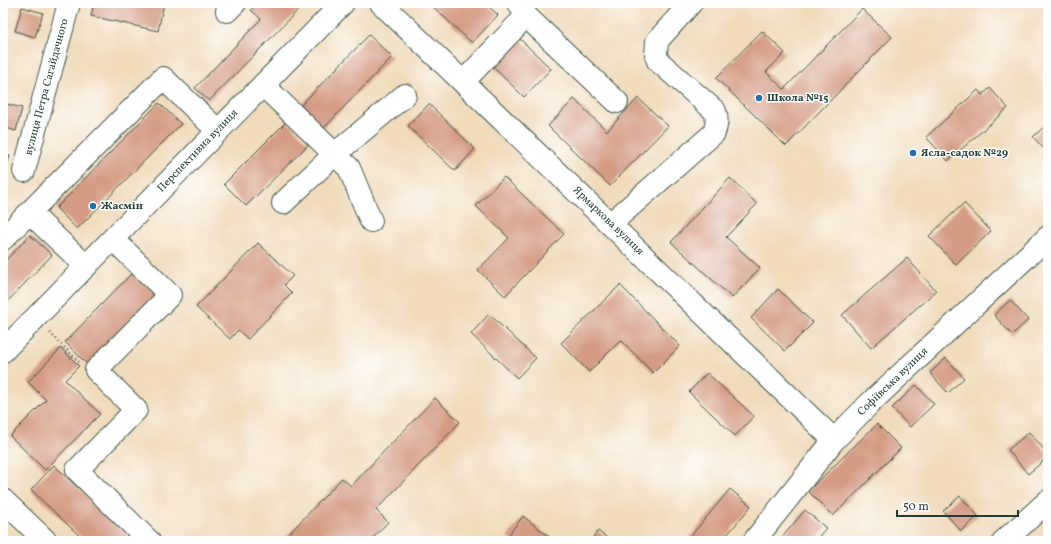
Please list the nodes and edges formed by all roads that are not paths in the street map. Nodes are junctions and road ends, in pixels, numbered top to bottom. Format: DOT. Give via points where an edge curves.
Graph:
graph roads {
  1 [pos="69,3"];
  2 [pos="343,3"];
  3 [pos="381,3"];
  4 [pos="691,3"];
  5 [pos="522,10"];
  6 [pos="463,82"];
  7 [pos="263,85"];
  8 [pos="405,94"];
  9 [pos="617,102"];
  10 [pos="218,131"];
  11 [pos="335,154"];
  12 [pos="24,172"];
  13 [pos="282,203"];
  14 [pos="30,213"];
  15 [pos="371,221"];
  16 [pos="610,224"];
  17 [pos="1048,237"];
  18 [pos="3,239"];
  19 [pos="113,239"];
  20 [pos="86,266"];
  21 [pos="3,351"];
  22 [pos="834,440"];
  23 [pos="3,500"];
  24 [pos="1048,501"];
  25 [pos="46,541"];
  26 [pos="149,541"];
  27 [pos="754,541"];
  28 [pos="1004,541"];
  1 -- 12 [label="street, вулиця Петра Сагайдачного"];
  2 -- 7 [label="street, Перспективна вулиця"];
  3 -- 6 [label="street, Ярмаркова вулиця"];
  4 -- 16 [label="street" via="657,41 656,55 658,61 714,111 717,125 714,133"];
  5 -- 6 [label="street"];
  5 -- 9 [label="street"];
  6 -- 16 [label="street, Ярмаркова вулиця"];
  7 -- 10 [label="street, Перспективна вулиця"];
  7 -- 11 [label="street"];
  8 -- 11 [label="street"];
  10 -- 14 [label="street" via="163,78"];
  10 -- 19 [label="street, Перспективна вулиця"];
  11 -- 13 [label="street"];
  11 -- 15 [label="street" via="349,168"];
  14 -- 18 [label="street"];
  14 -- 20 [label="street"];
  16 -- 22 [label="street, Ярмаркова вулиця"];
  17 -- 22 [label="street, Софіївська вулиця" via="869,404"];
  19 -- 20 [label="street, Перспективна вулиця"];
  19 -- 26 [label="street" via="170,295 96,370 136,410 77,470"];
  20 -- 21 [label="street, Перспективна вулиця"];
  22 -- 27 [label="street, Софіївська вулиця"];
  23 -- 25 [label="street"];
  24 -- 28 [label="street"];
}
